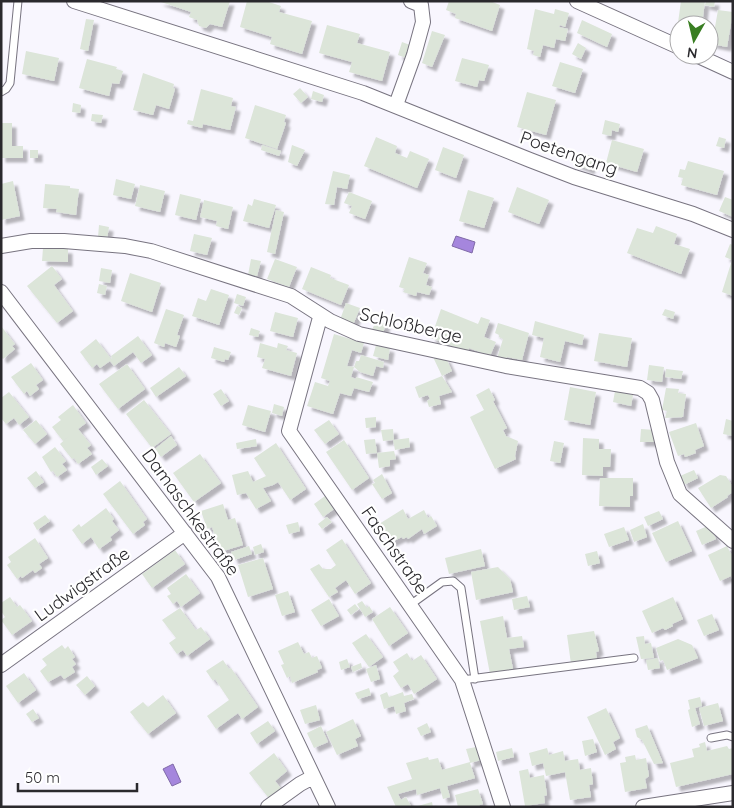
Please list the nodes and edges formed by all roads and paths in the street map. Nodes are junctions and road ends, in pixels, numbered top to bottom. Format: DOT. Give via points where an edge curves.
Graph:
graph roads {
  1 [pos="18,1"];
  2 [pos="74,1"];
  3 [pos="411,1"];
  4 [pos="577,1"];
  5 [pos="669,42"];
  6 [pos="718,65"];
  7 [pos="733,72"];
  8 [pos="1,92"];
  9 [pos="396,106"];
  10 [pos="733,230"];
  11 [pos="1,246"];
  12 [pos="1,292"];
  13 [pos="322,316"];
  14 [pos="185,533"];
  15 [pos="733,541"];
  16 [pos="410,605"];
  17 [pos="634,658"];
  18 [pos="1,665"];
  19 [pos="469,680"];
  20 [pos="733,736"];
  21 [pos="711,738"];
  22 [pos="313,777"];
  23 [pos="733,793"];
  24 [pos="268,807"];
  25 [pos="328,807"];
  26 [pos="502,807"];
  27 [pos="643,807"];
  1 -- 8 [label="lane" via="10,83"];
  2 -- 9 [label="street, Poetengang"];
  3 -- 9 [label="street" via="421,5 423,22"];
  4 -- 5 [label="street"];
  6 -- 7 [label="street"];
  9 -- 10 [label="street, Poetengang" via="530,160"];
  11 -- 13 [label="street, Schloßberge" via="64,241 151,250 291,296"];
  12 -- 14 [label="street, Damaschkestraße"];
  13 -- 15 [label="street, Schloßberge" via="341,327 374,338 506,366 640,388 652,400 667,462 680,494"];
  13 -- 16 [label="street, Faschstraße" via="289,431"];
  14 -- 18 [label="street, Ludwigstraße"];
  14 -- 22 [label="street, Damaschkestraße" via="220,580"];
  16 -- 19 [label="street, Faschstraße"];
  16 -- 19 [label="lane" via="442,582 453,581 461,588"];
  17 -- 19 [label="lane"];
  19 -- 26 [label="street, Faschstraße"];
  20 -- 21 [label="lane"];
  22 -- 24 [label="street"];
  22 -- 25 [label="street, Damaschkestraße"];
  23 -- 27 [label="street"];
}
